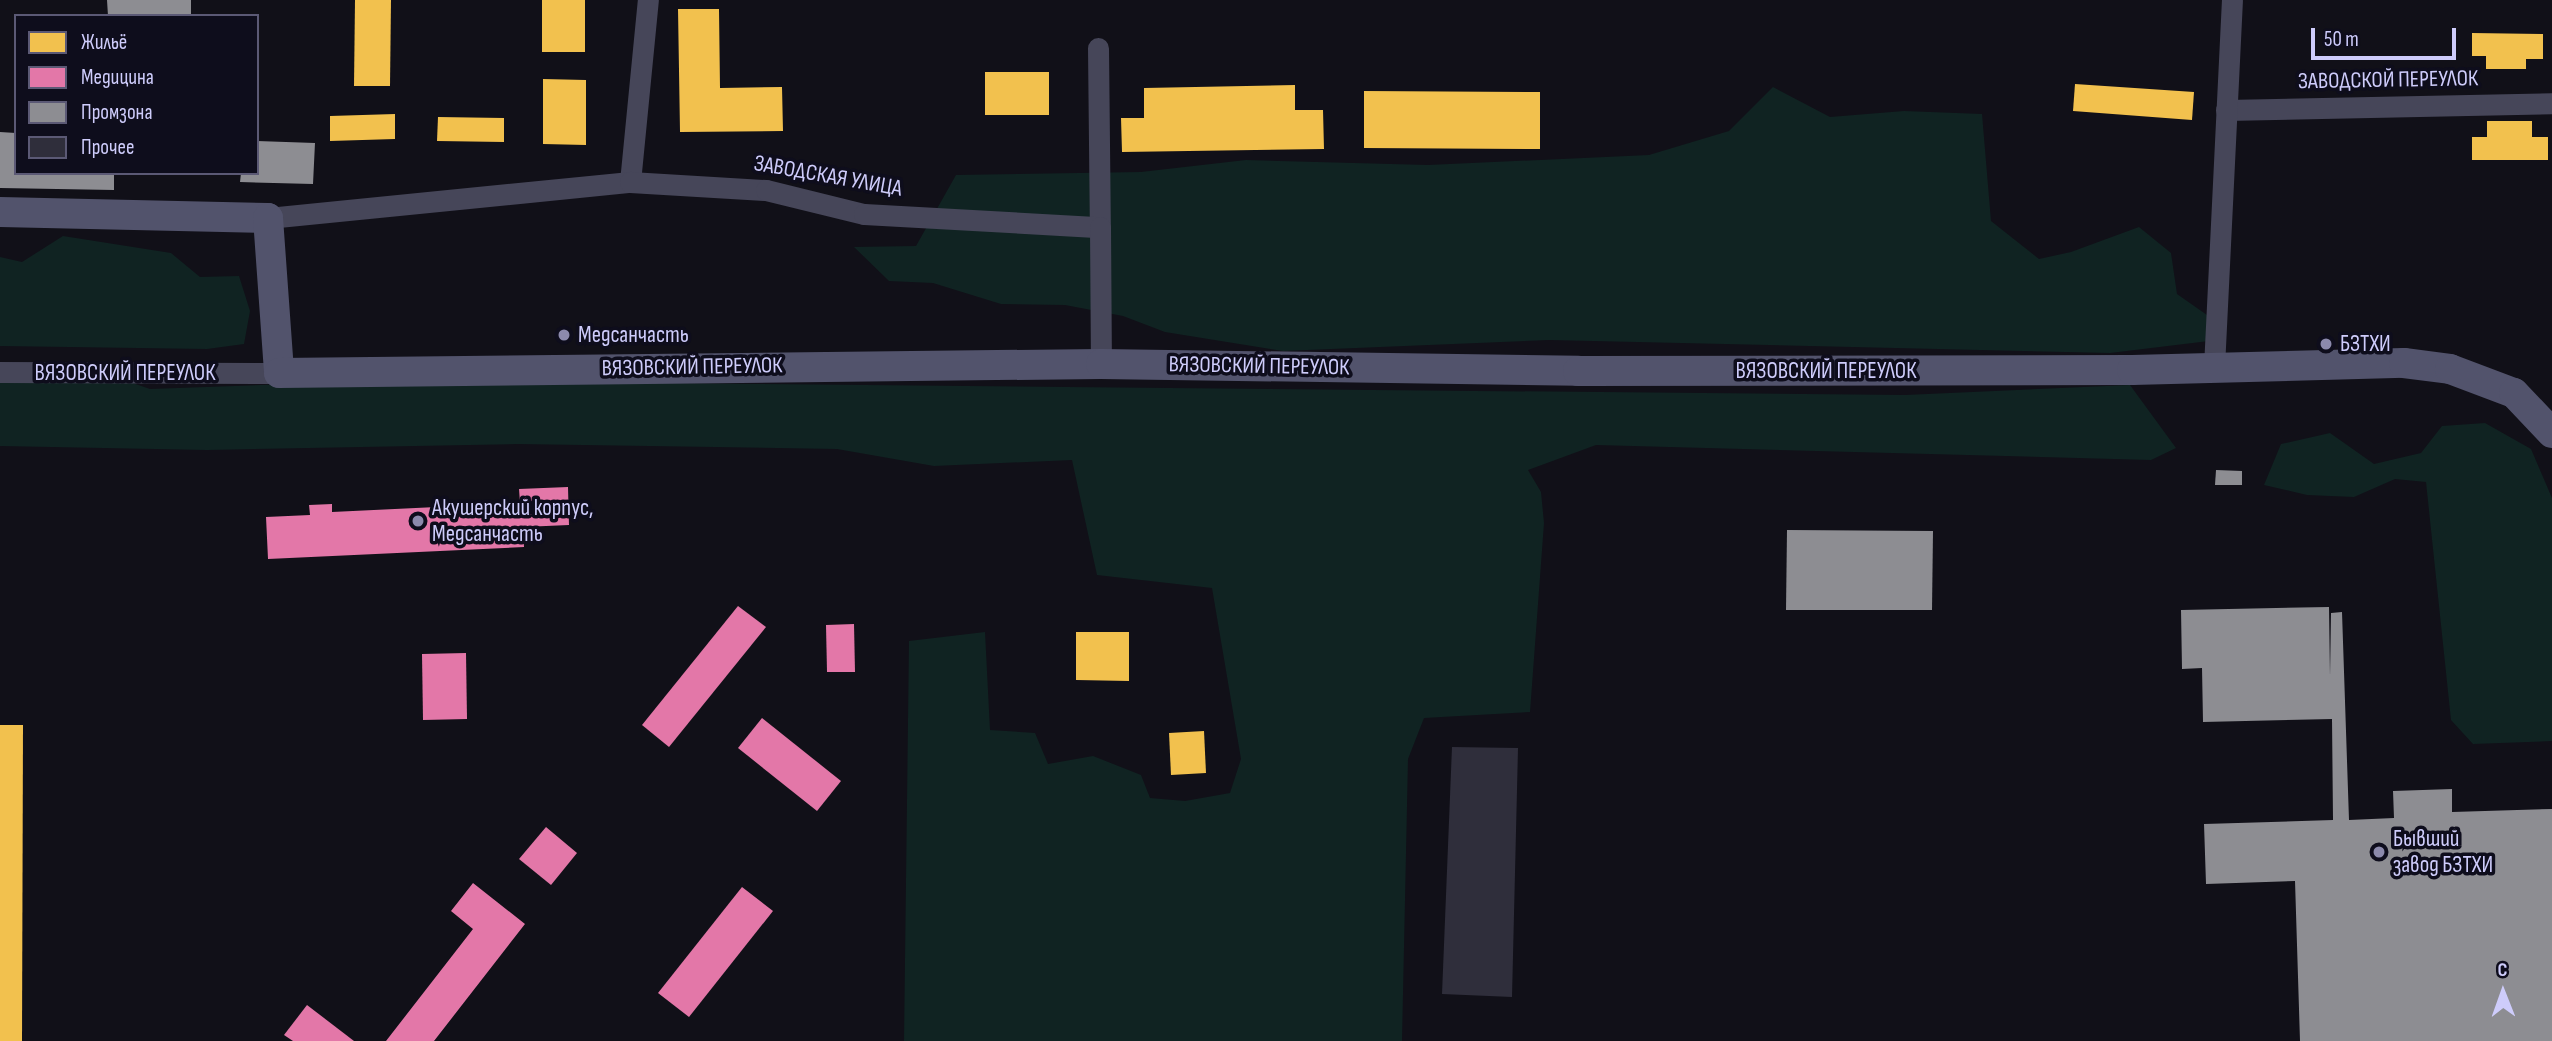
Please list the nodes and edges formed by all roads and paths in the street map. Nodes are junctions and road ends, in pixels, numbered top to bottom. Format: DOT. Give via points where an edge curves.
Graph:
graph roads {
  1 [pos="648,0"];
  2 [pos="2232,0"];
  3 [pos="1098,48"];
  4 [pos="2552,103"];
  5 [pos="2226,110"];
  6 [pos="631,182"];
  7 [pos="0,212"];
  8 [pos="268,218"];
  9 [pos="1100,227"];
  10 [pos="1101,363"];
  11 [pos="2214,368"];
  12 [pos="0,372"];
  13 [pos="279,373"];
  14 [pos="2552,433"];
  1 -- 6 [label="street"];
  2 -- 5 [label="street"];
  3 -- 9 [label="street"];
  4 -- 5 [label="street, ЗАВОДСКОЙ ПЕРЕУЛОК"];
  5 -- 11 [label="street"];
  6 -- 8 [label="street, ЗАВОДСКАЯ УЛИЦА"];
  6 -- 9 [label="street, ЗАВОДСКАЯ УЛИЦА" via="766,190 864,214"];
  7 -- 8 [label="street"];
  8 -- 13 [label="street"];
  9 -- 10 [label="street"];
  10 -- 11 [label="street, ВЯЗОВСКИЙ ПЕРЕУЛОК" via="1578,371"];
  10 -- 13 [label="street, ВЯЗОВСКИЙ ПЕРЕУЛОК"];
  11 -- 14 [label="street, ВЯЗОВСКИЙ ПЕРЕУЛОК" via="2404,363 2450,369 2514,393"];
  12 -- 13 [label="street, ВЯЗОВСКИЙ ПЕРЕУЛОК"];
}
